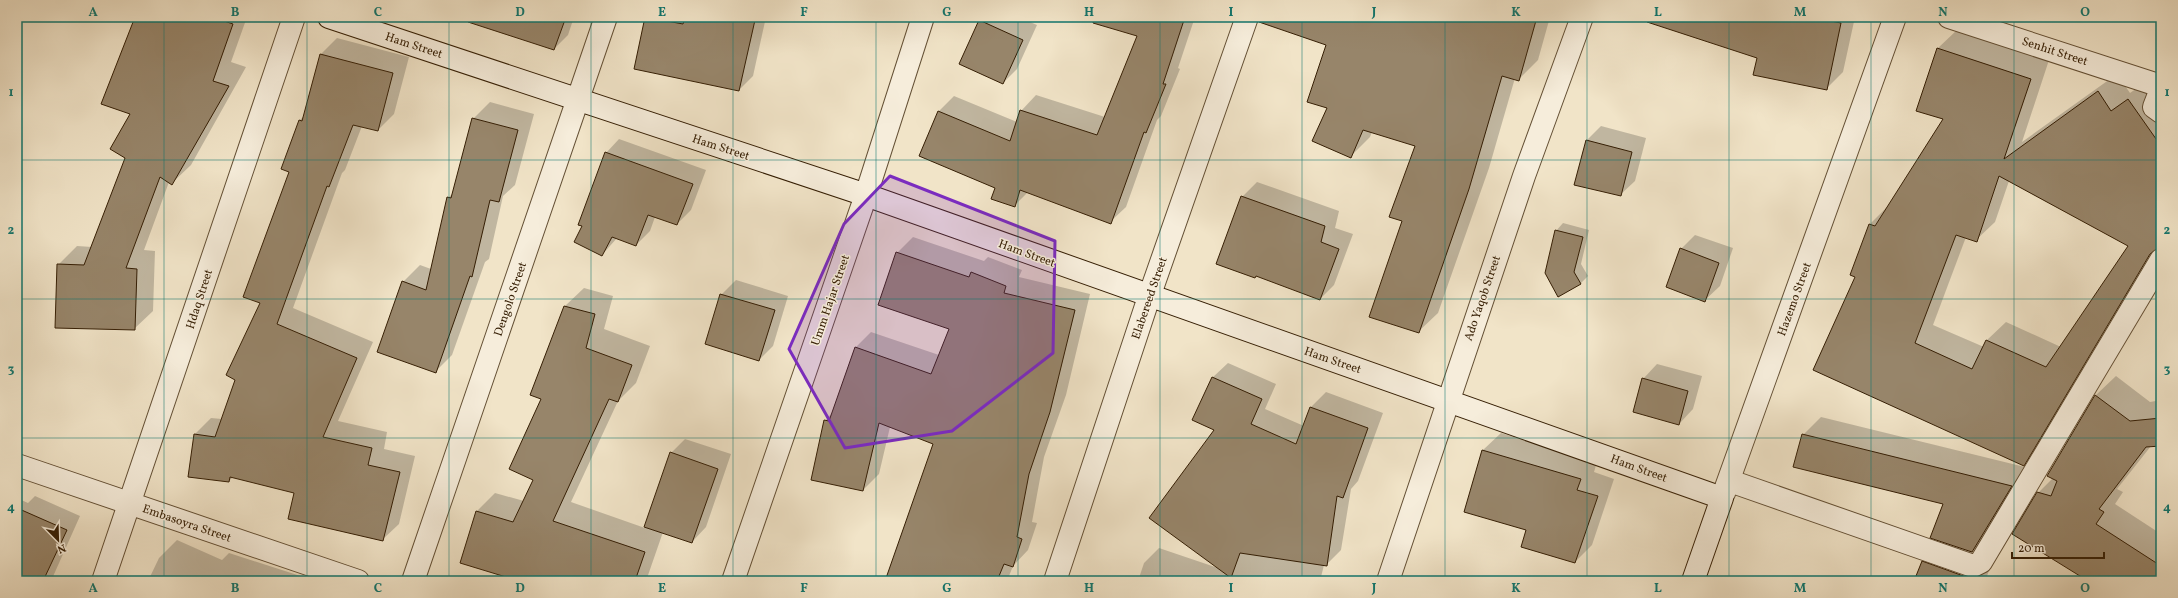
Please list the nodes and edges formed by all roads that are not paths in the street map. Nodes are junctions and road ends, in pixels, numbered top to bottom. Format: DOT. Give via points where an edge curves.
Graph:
graph roads {
  1 [pos="294,17"];
  2 [pos="329,17"];
  3 [pos="606,17"];
  4 [pos="923,17"];
  5 [pos="1246,17"];
  6 [pos="1582,17"];
  7 [pos="1895,17"];
  8 [pos="1949,17"];
  9 [pos="2161,86"];
  10 [pos="579,99"];
  11 [pos="866,195"];
  12 [pos="2161,260"];
  13 [pos="1149,297"];
  14 [pos="1448,400"];
  15 [pos="17,465"];
  16 [pos="1726,489"];
  17 [pos="131,504"];
  18 [pos="103,581"];
  19 [pos="358,581"];
  20 [pos="413,581"];
  21 [pos="733,581"];
  22 [pos="1055,581"];
  23 [pos="1388,581"];
  24 [pos="1693,581"];
  1 -- 17 [label="street, Hdaq Street"];
  2 -- 10 [label="street, Ham Street"];
  3 -- 10 [label="street, Dengolo Street"];
  4 -- 11 [label="street, Umm Hajar Street"];
  5 -- 13 [label="street, Elabereed Street"];
  6 -- 14 [label="street, Ado Yaqob Street" via="1524,176"];
  7 -- 16 [label="street, Hazemo Street"];
  8 -- 9 [label="street, Senhit Street"];
  10 -- 11 [label="street, Ham Street"];
  10 -- 20 [label="street, Dengolo Street"];
  11 -- 13 [label="street, Ham Street"];
  11 -- 21 [label="street, Umm Hajar Street"];
  12 -- 16 [label="street, Ham Street" via="1978,564 1974,566"];
  13 -- 14 [label="street, Ham Street"];
  13 -- 22 [label="street, Elabereed Street"];
  14 -- 16 [label="street, Ham Street"];
  14 -- 23 [label="street, Ado Yaqob Street"];
  15 -- 17 [label="street, Embasoyra Street"];
  16 -- 24 [label="street, Hazemo Street"];
  17 -- 18 [label="street, Hdaq Street"];
  17 -- 19 [label="street, Embasoyra Street"];
}
